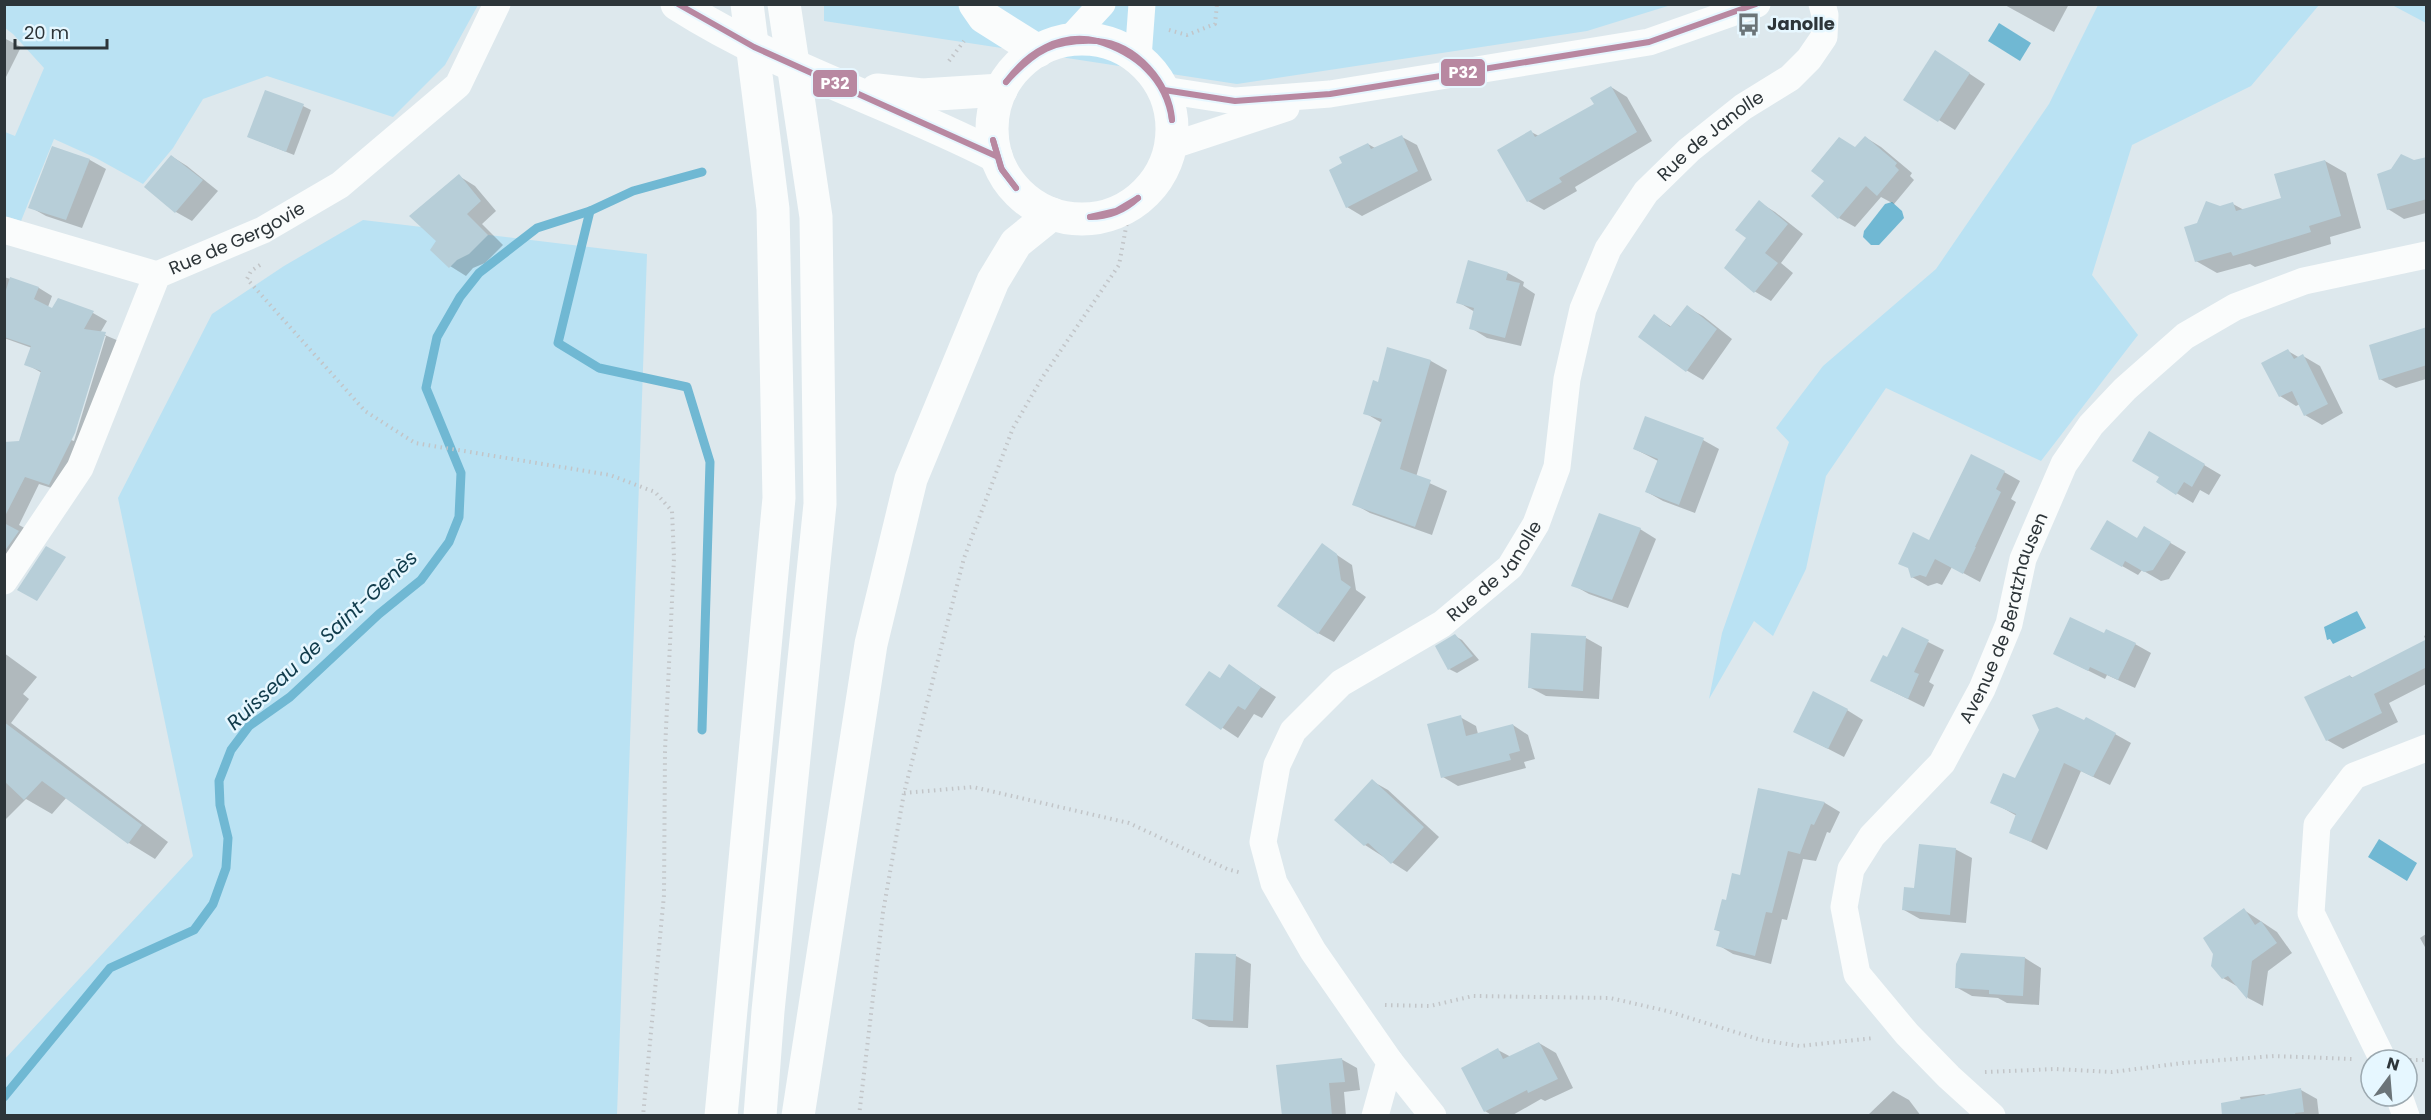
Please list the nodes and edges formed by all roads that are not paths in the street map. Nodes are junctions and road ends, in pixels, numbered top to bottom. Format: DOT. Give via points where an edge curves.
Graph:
graph roads {
  1 [pos="497,4"];
  2 [pos="677,4"];
  3 [pos="747,4"];
  4 [pos="784,4"];
  5 [pos="975,4"];
  6 [pos="1102,4"];
  7 [pos="1142,4"];
  8 [pos="1757,4"];
  9 [pos="1822,4"];
  10 [pos="1069,40"];
  11 [pos="1038,51"];
  12 [pos="1138,58"];
  13 [pos="842,87"];
  14 [pos="1001,90"];
  15 [pos="1164,90"];
  16 [pos="1330,94"];
  17 [pos="1171,146"];
  18 [pos="996,156"];
  19 [pos="1052,214"];
  20 [pos="4,230"];
  21 [pos="2427,255"];
  22 [pos="157,275"];
  23 [pos="4,581"];
  24 [pos="2427,748"];
  25 [pos="2377,1048"];
  26 [pos="1390,1062"];
  27 [pos="721,1116"];
  28 [pos="760,1116"];
  29 [pos="798,1116"];
  30 [pos="1375,1116"];
  31 [pos="1433,1116"];
  32 [pos="1992,1116"];
  1 -- 22 [label="street, Rue de Gergovie" via="458,85 340,184 263,230"];
  2 -- 13 [label="main road" via="707,24"];
  3 -- 27 [label="main road" via="773,209 779,498"];
  4 -- 28 [label="main road" via="816,217 820,504"];
  5 -- 11 [label="main road" via="984,17"];
  6 -- 10 [label="street"];
  7 -- 12 [label="street"];
  8 -- 16 [label="street" via="1649,42"];
  9 -- 26 [label="street, Rue de Janolle" via="1826,15 1824,37 1809,59 1790,78 1743,107 1689,150 1646,192 1608,249 1583,309 1567,379 1557,467 1536,524 1510,567 1442,624 1341,683 1293,731 1277,765 1263,842 1274,883 1313,951"];
  10 -- 11 [label="main road"];
  10 -- 12 [label="main road" via="1117,46"];
  11 -- 14 [label="main road" via="1016,67"];
  12 -- 15 [label="main road"];
  13 -- 14 [label="main road" via="922,95"];
  13 -- 18 [label="main road" via="946,130"];
  14 -- 18 [label="main road" via="992,134"];
  15 -- 16 [label="street" via="1235,101"];
  15 -- 17 [label="main road" via="1172,117"];
  16 -- 17 [label="street"];
  17 -- 19 [label="main road" via="1163,170 1149,190 1130,206 1105,216 1078,219"];
  18 -- 19 [label="main road" via="1008,181 1028,201"];
  19 -- 29 [label="main road" via="1017,243 993,281 911,479 871,644"];
  20 -- 22 [label="street"];
  21 -- 32 [label="street, Avenue de Beratzhausen" via="2304,281 2235,308 2185,336 2091,425 2064,464 2023,559 2009,624 1982,689 1942,763 1872,836 1851,869 1844,907 1857,974 1906,1034"];
  22 -- 23 [label="street, Rue de Gergovie" via="80,468"];
  24 -- 25 [label="street" via="2354,776 2316,825 2311,913"];
  26 -- 30 [label="street"];
  26 -- 31 [label="street, Rue de Janolle"];
}
